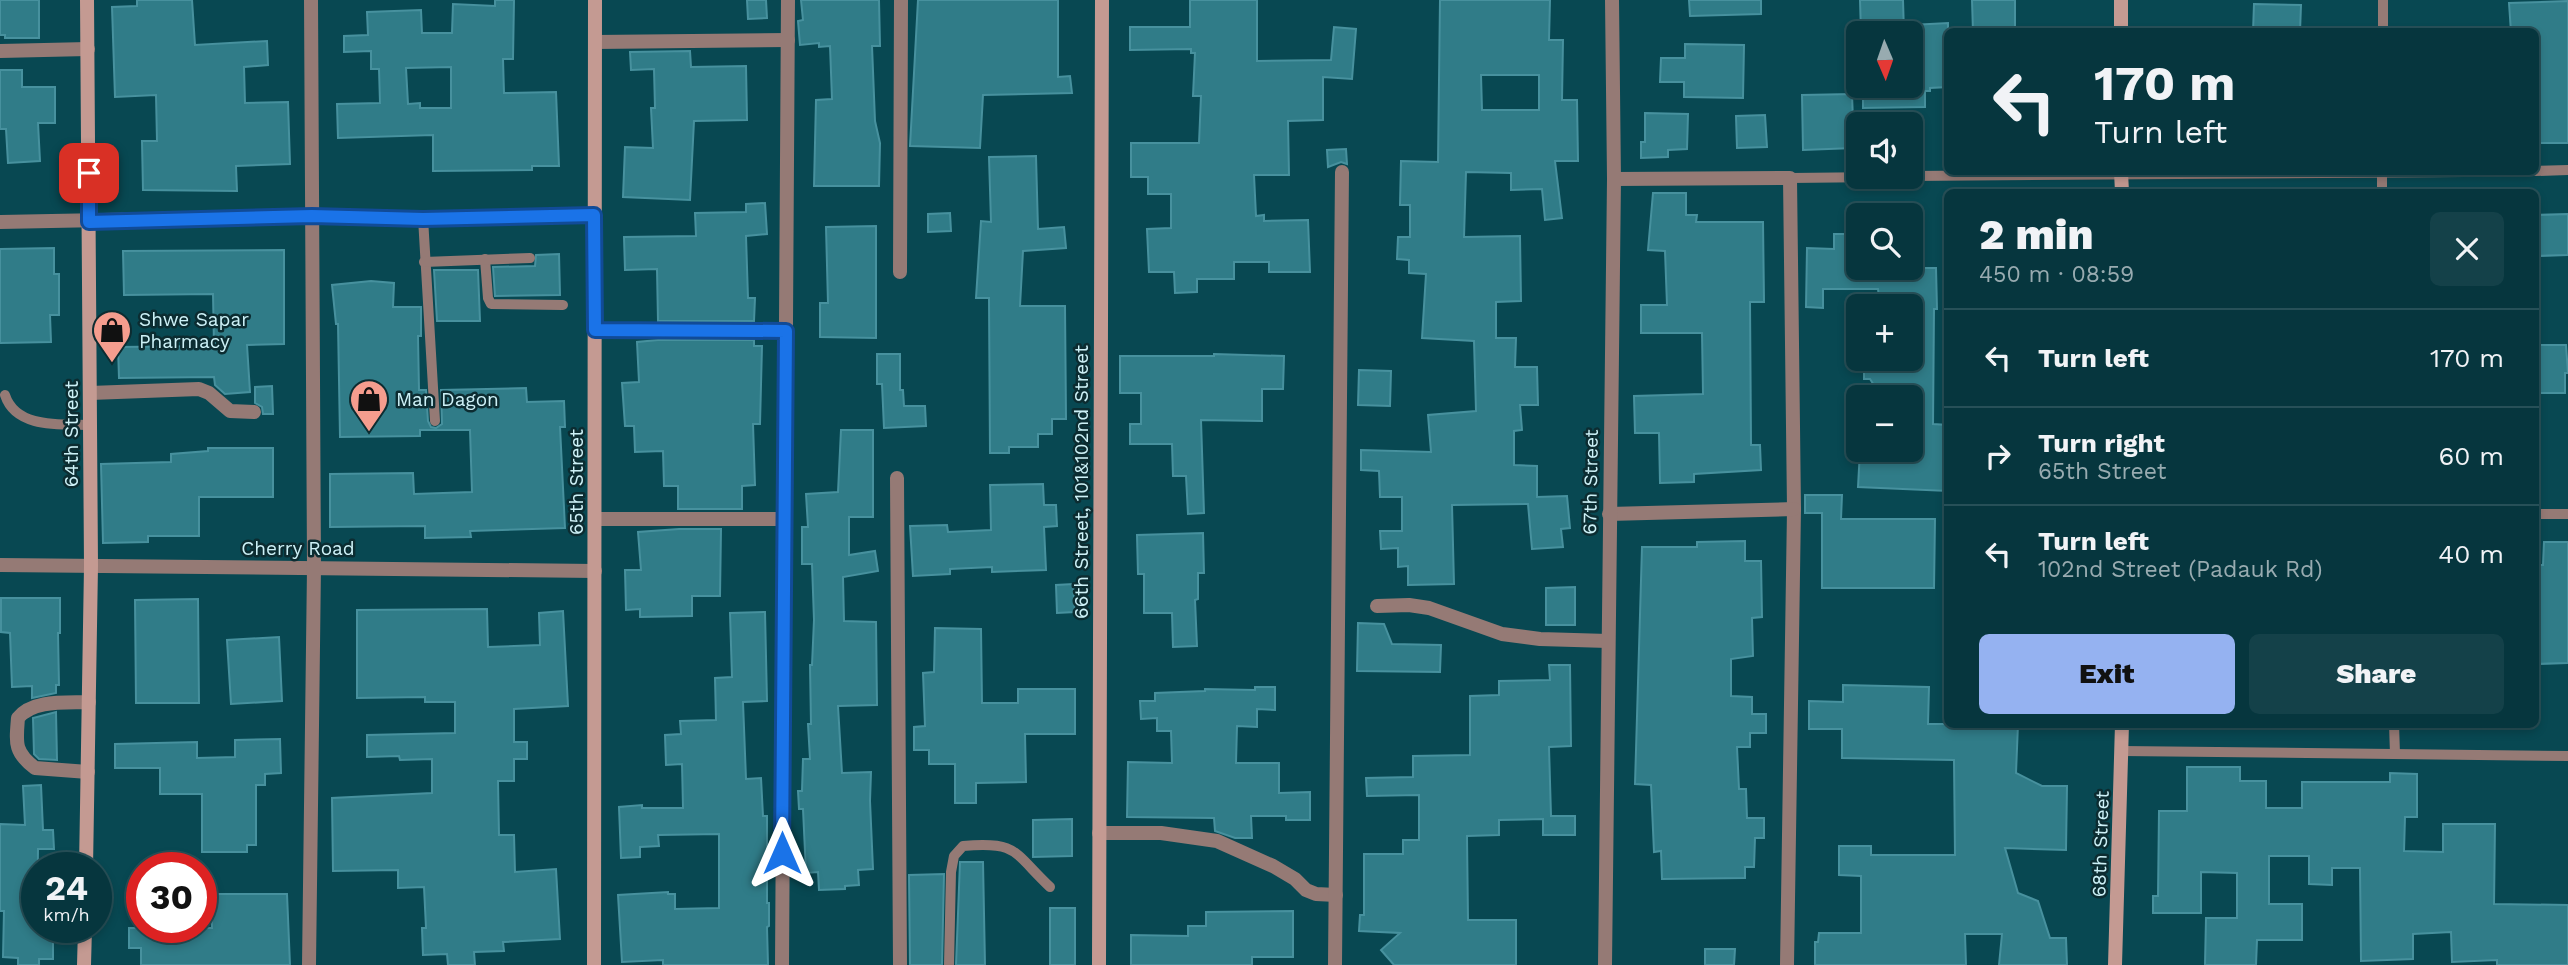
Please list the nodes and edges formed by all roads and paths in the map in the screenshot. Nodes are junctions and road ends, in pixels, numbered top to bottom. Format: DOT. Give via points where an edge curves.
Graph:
graph roads {
  1 [pos="87,0"];
  2 [pos="311,0"];
  3 [pos="595,0"];
  4 [pos="788,0"];
  5 [pos="901,0"];
  6 [pos="1102,0"];
  7 [pos="1612,0"];
  8 [pos="2122,0"];
  9 [pos="2383,0"];
  10 [pos="2122,28"];
  11 [pos="2383,28"];
  12 [pos="788,40"];
  13 [pos="595,42"];
  14 [pos="88,49"];
  15 [pos="0,51"];
  16 [pos="2568,170"];
  17 [pos="2539,171"];
  18 [pos="1342,172"];
  19 [pos="1981,175"];
  20 [pos="1923,176"];
  21 [pos="1846,177"];
  22 [pos="1790,178"];
  23 [pos="1614,179"];
  24 [pos="594,215"];
  25 [pos="312,216"];
  26 [pos="423,219"];
  27 [pos="0,222"];
  28 [pos="89,222"];
  29 [pos="530,258"];
  30 [pos="485,259"];
  31 [pos="424,261"];
  32 [pos="900,272"];
  33 [pos="563,304"];
  34 [pos="595,330"];
  35 [pos="786,331"];
  36 [pos="90,393"];
  37 [pos="5,396"];
  38 [pos="254,412"];
  39 [pos="435,421"];
  40 [pos="90,425"];
  41 [pos="897,478"];
  42 [pos="1794,509"];
  43 [pos="1609,514"];
  44 [pos="2539,514"];
  45 [pos="2568,514"];
  46 [pos="595,519"];
  47 [pos="785,519"];
  48 [pos="0,565"];
  49 [pos="91,566"];
  50 [pos="314,567"];
  51 [pos="595,571"];
  52 [pos="1377,606"];
  53 [pos="1608,640"];
  54 [pos="89,702"];
  55 [pos="2122,728"];
  56 [pos="2394,728"];
  57 [pos="2122,751"];
  58 [pos="2395,754"];
  59 [pos="2568,756"];
  60 [pos="88,772"];
  61 [pos="1099,833"];
  62 [pos="86,852"];
  63 [pos="1050,887"];
  64 [pos="1336,895"];
  65 [pos="85,943"];
  66 [pos="85,965"];
  67 [pos="309,965"];
  68 [pos="594,965"];
  69 [pos="782,965"];
  70 [pos="900,965"];
  71 [pos="949,965"];
  72 [pos="1099,965"];
  73 [pos="1335,965"];
  74 [pos="1605,965"];
  75 [pos="1787,965"];
  76 [pos="2115,965"];
  1 -- 14 [label="street, 64th Street"];
  2 -- 25 [label="street"];
  3 -- 13 [label="street, 65th Street"];
  4 -- 12 [label="street"];
  5 -- 32 [label="street"];
  6 -- 61 [label="street, 66th Street, 101&102nd Street"];
  7 -- 23 [label="street, 67th Street"];
  8 -- 10 [label="street"];
  9 -- 11 [label="lane"];
  12 -- 13 [label="street"];
  12 -- 35 [label="street"];
  13 -- 24 [label="street, 65th Street"];
  14 -- 15 [label="street"];
  14 -- 28 [label="street, 64th Street"];
  16 -- 17 [label="lane"];
  18 -- 64 [label="street"];
  19 -- 20 [label="lane"];
  21 -- 22 [label="lane"];
  22 -- 23 [label="street"];
  22 -- 42 [label="street"];
  23 -- 43 [label="street, 67th Street"];
  24 -- 26 [label="street"];
  24 -- 34 [label="street, 65th Street"];
  25 -- 26 [label="street"];
  25 -- 28 [label="street"];
  25 -- 50 [label="street"];
  26 -- 31 [label="lane"];
  27 -- 28 [label="street"];
  28 -- 36 [label="street, 64th Street"];
  29 -- 30 [label="lane"];
  30 -- 31 [label="lane"];
  30 -- 33 [label="lane" via="491,304"];
  31 -- 39 [label="lane"];
  34 -- 35 [label="street"];
  34 -- 46 [label="street, 65th Street"];
  35 -- 47 [label="street"];
  36 -- 38 [label="street" via="199,389 230,411"];
  36 -- 40 [label="street, 64th Street"];
  37 -- 40 [label="lane" via="16,414 50,423"];
  40 -- 49 [label="street, 64th Street"];
  41 -- 70 [label="street"];
  42 -- 43 [label="street"];
  42 -- 75 [label="street"];
  43 -- 53 [label="street, 67th Street"];
  44 -- 45 [label="lane"];
  46 -- 47 [label="street"];
  46 -- 51 [label="street, 65th Street"];
  47 -- 69 [label="street"];
  48 -- 49 [label="street, Cherry Road"];
  49 -- 50 [label="street, Cherry Road"];
  49 -- 54 [label="street, 64th Street"];
  50 -- 51 [label="street, Cherry Road"];
  50 -- 67 [label="street"];
  51 -- 68 [label="street, 65th Street"];
  52 -- 53 [label="street" via="1429,608 1502,634"];
  53 -- 74 [label="street, 67th Street"];
  54 -- 60 [label="street, 64th Street"];
  54 -- 60 [label="street" via="29,709 18,718 16,739 18,750 35,768"];
  55 -- 57 [label="street, 68th Street"];
  56 -- 58 [label="lane"];
  57 -- 58 [label="lane"];
  57 -- 76 [label="street, 68th Street"];
  58 -- 59 [label="lane"];
  60 -- 62 [label="street, 64th Street"];
  61 -- 64 [label="street" via="1161,833 1217,841 1273,866 1316,894"];
  61 -- 72 [label="street, 66th Street, 101&102nd Street"];
  63 -- 71 [label="lane" via="1017,852 1002,845 963,846 954,856 951,872"];
  64 -- 73 [label="street"];
  65 -- 66 [label="street"];
}
